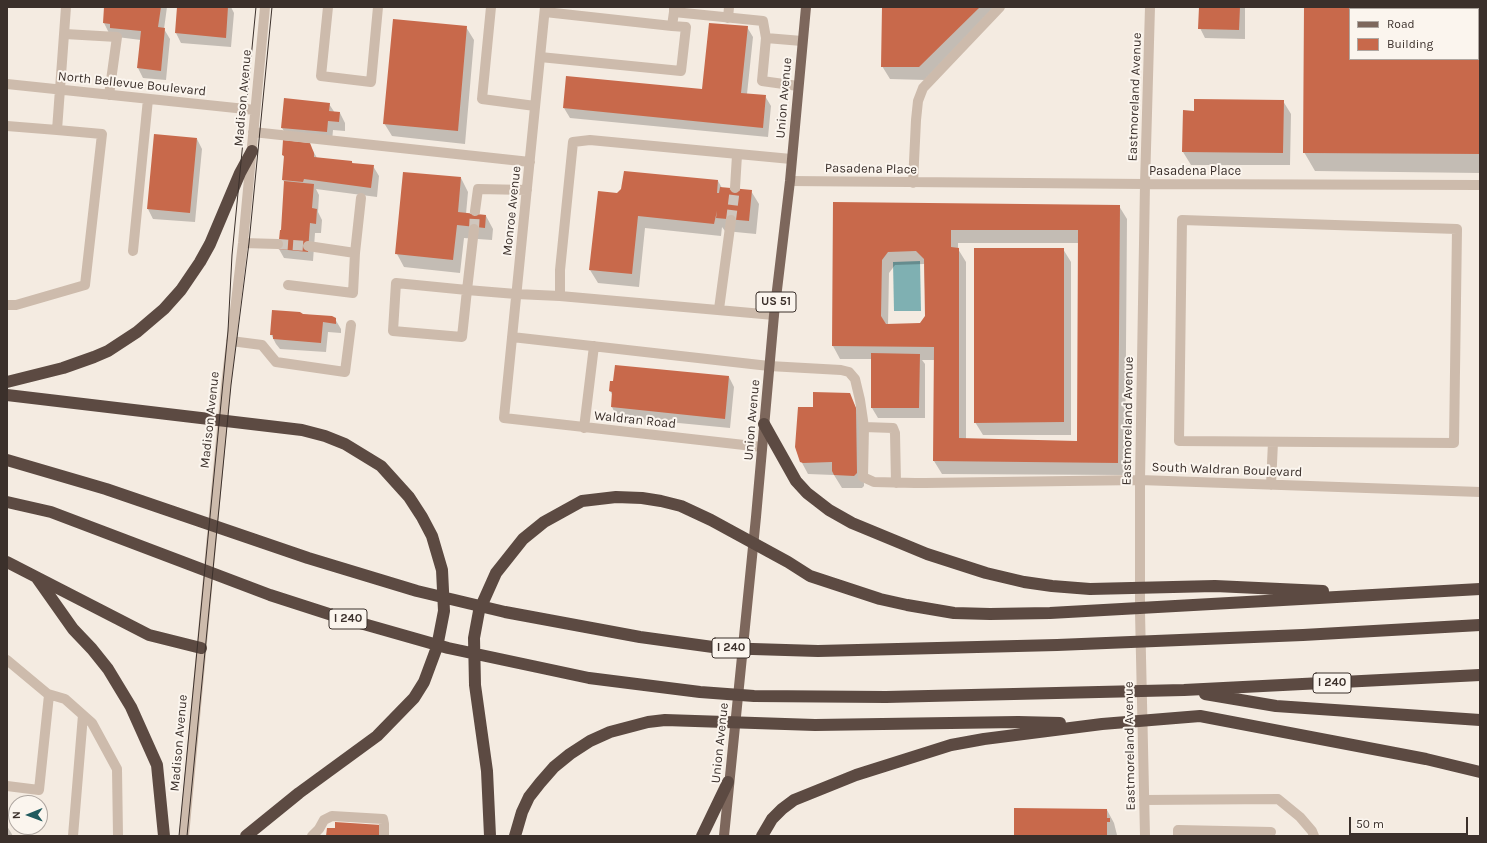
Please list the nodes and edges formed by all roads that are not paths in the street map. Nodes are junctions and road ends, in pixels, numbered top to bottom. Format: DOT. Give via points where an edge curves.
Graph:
graph roads {
  1 [pos="66,7"];
  2 [pos="265,7"];
  3 [pos="328,7"];
  4 [pos="378,7"];
  5 [pos="491,7"];
  6 [pos="729,7"];
  7 [pos="806,7"];
  8 [pos="1000,7"];
  9 [pos="1150,7"];
  10 [pos="545,10"];
  11 [pos="674,10"];
  12 [pos="728,18"];
  13 [pos="672,26"];
  14 [pos="65,34"];
  15 [pos="766,38"];
  16 [pos="802,41"];
  17 [pos="540,57"];
  18 [pos="7,84"];
  19 [pos="798,86"];
  20 [pos="60,89"];
  21 [pos="109,95"];
  22 [pos="148,99"];
  23 [pos="535,106"];
  24 [pos="255,110"];
  25 [pos="7,126"];
  26 [pos="57,130"];
  27 [pos="253,132"];
  28 [pos="252,151"];
  29 [pos="738,155"];
  30 [pos="791,159"];
  31 [pos="530,162"];
  32 [pos="790,181"];
  33 [pos="913,183"];
  34 [pos="1145,184"];
  35 [pos="1480,185"];
  36 [pos="735,188"];
  37 [pos="526,190"];
  38 [pos="361,198"];
  39 [pos="476,212"];
  40 [pos="732,220"];
  41 [pos="474,229"];
  42 [pos="243,243"];
  43 [pos="278,244"];
  44 [pos="308,246"];
  45 [pos="133,251"];
  46 [pos="355,253"];
  47 [pos="288,285"];
  48 [pos="467,290"];
  49 [pos="516,294"];
  50 [pos="560,296"];
  51 [pos="7,305"];
  52 [pos="718,309"];
  53 [pos="774,315"];
  54 [pos="351,325"];
  55 [pos="512,337"];
  56 [pos="231,341"];
  57 [pos="594,346"];
  58 [pos="769,366"];
  59 [pos="7,382"];
  60 [pos="7,395"];
  61 [pos="504,418"];
  62 [pos="764,424"];
  63 [pos="584,428"];
  64 [pos="864,428"];
  65 [pos="1273,442"];
  66 [pos="762,447"];
  67 [pos="7,460"];
  68 [pos="1140,480"];
  69 [pos="896,483"];
  70 [pos="1271,485"];
  71 [pos="1480,492"];
  72 [pos="7,502"];
  73 [pos="7,562"];
  74 [pos="37,578"];
  75 [pos="1480,590"];
  76 [pos="1392,594"];
  77 [pos="1480,625"];
  78 [pos="201,648"];
  79 [pos="7,660"];
  80 [pos="1480,675"];
  81 [pos="1184,690"];
  82 [pos="48,694"];
  83 [pos="83,715"];
  84 [pos="1480,720"];
  85 [pos="1102,724"];
  86 [pos="1480,772"];
  87 [pos="728,782"];
  88 [pos="7,786"];
  89 [pos="1144,800"];
  90 [pos="1271,832"];
  91 [pos="73,836"];
  92 [pos="118,836"];
  93 [pos="164,836"];
  94 [pos="184,836"];
  95 [pos="246,836"];
  96 [pos="312,836"];
  97 [pos="384,836"];
  98 [pos="490,836"];
  99 [pos="515,836"];
  100 [pos="702,836"];
  101 [pos="724,836"];
  102 [pos="762,836"];
  103 [pos="1145,836"];
  104 [pos="1178,836"];
  105 [pos="1314,836"];
  1 -- 14 [label="street"];
  2 -- 24 [label="street, Madison Avenue"];
  3 -- 4 [label="street" via="321,76 371,82"];
  5 -- 23 [label="street" via="482,99"];
  6 -- 12 [label="street"];
  7 -- 16 [label="main road, Union Avenue / US 51"];
  8 -- 33 [label="street" via="923,88 918,101"];
  9 -- 34 [label="street, Eastmoreland Avenue"];
  10 -- 13 [label="street"];
  10 -- 17 [label="street, Monroe Avenue"];
  11 -- 12 [label="street"];
  11 -- 13 [label="street"];
  12 -- 15 [label="street" via="763,21"];
  13 -- 17 [label="street" via="686,27 681,70"];
  14 -- 20 [label="street"];
  14 -- 21 [label="street" via="117,38"];
  15 -- 16 [label="street"];
  15 -- 19 [label="street" via="762,82"];
  16 -- 19 [label="main road, Union Avenue / US 51"];
  17 -- 23 [label="street, Monroe Avenue"];
  18 -- 20 [label="street, North Bellevue Boulevard"];
  19 -- 30 [label="main road, Union Avenue / US 51"];
  20 -- 21 [label="street, North Bellevue Boulevard"];
  20 -- 26 [label="street"];
  21 -- 22 [label="street, North Bellevue Boulevard"];
  22 -- 24 [label="street, North Bellevue Boulevard"];
  22 -- 45 [label="street"];
  23 -- 31 [label="street, Monroe Avenue"];
  24 -- 27 [label="street, Madison Avenue"];
  25 -- 26 [label="street"];
  26 -- 51 [label="street" via="102,134 84,285 16,305"];
  27 -- 28 [label="street, Madison Avenue"];
  27 -- 31 [label="street"];
  28 -- 42 [label="street, Madison Avenue"];
  28 -- 59 [label="highway" via="210,244 181,290 164,310 137,332 94,357 63,368"];
  29 -- 30 [label="street"];
  29 -- 36 [label="street"];
  29 -- 50 [label="street" via="590,140 573,142 560,270"];
  30 -- 32 [label="main road, Union Avenue / US 51"];
  31 -- 37 [label="street, Monroe Avenue"];
  32 -- 33 [label="street, Pasadena Place"];
  32 -- 53 [label="main road, Union Avenue / US 51"];
  33 -- 34 [label="street, Pasadena Place"];
  34 -- 35 [label="street, Pasadena Place"];
  34 -- 68 [label="street, Eastmoreland Avenue"];
  37 -- 39 [label="street" via="478,189"];
  37 -- 49 [label="street, Monroe Avenue"];
  38 -- 46 [label="street"];
  40 -- 52 [label="street"];
  41 -- 48 [label="street"];
  42 -- 43 [label="street"];
  42 -- 56 [label="street, Madison Avenue"];
  44 -- 46 [label="street"];
  46 -- 47 [label="street" via="353,293"];
  48 -- 48 [label="street" via="396,283 393,331 462,337"];
  48 -- 49 [label="street"];
  49 -- 50 [label="street"];
  49 -- 55 [label="street, Monroe Avenue"];
  50 -- 52 [label="street"];
  52 -- 53 [label="street"];
  53 -- 58 [label="main road, Union Avenue / US 51"];
  54 -- 56 [label="street" via="344,372 276,362 262,345"];
  55 -- 57 [label="street"];
  55 -- 61 [label="street, Monroe Avenue"];
  56 -- 78 [label="street, Madison Avenue"];
  57 -- 58 [label="street"];
  57 -- 63 [label="street"];
  58 -- 62 [label="main road, Union Avenue / US 51"];
  58 -- 64 [label="street" via="849,372 855,379"];
  60 -- 95 [label="highway" via="302,430 324,436 345,444 381,466 409,497 432,536 442,570 444,611 437,647 424,682 414,698 377,736 299,793"];
  61 -- 63 [label="street, Waldran Road"];
  62 -- 66 [label="main road, Union Avenue / US 51"];
  62 -- 76 [label="highway" via="796,481 829,510 852,523 927,554 986,573 1024,582 1090,589 1214,586"];
  63 -- 66 [label="street, Waldran Road"];
  64 -- 69 [label="street, South Waldran Boulevard" via="863,477 874,482"];
  64 -- 69 [label="street" via="893,428"];
  65 -- 65 [label="street" via="1179,441 1182,220 1457,229 1454,443"];
  65 -- 70 [label="street"];
  66 -- 87 [label="main road, Union Avenue / US 51"];
  67 -- 77 [label="highway, I 240" via="106,489 308,558 417,591 505,612 640,637 720,648 818,651 1057,645"];
  68 -- 69 [label="street, South Waldran Boulevard"];
  68 -- 70 [label="street, South Waldran Boulevard"];
  68 -- 89 [label="street, Eastmoreland Avenue"];
  70 -- 71 [label="street, South Waldran Boulevard"];
  72 -- 81 [label="highway, I 240" via="51,512 270,595 332,615 448,648 589,678 754,696"];
  73 -- 74 [label="highway"];
  74 -- 78 [label="highway" via="149,635"];
  74 -- 93 [label="highway" via="73,629 108,669 131,707 157,766"];
  75 -- 76 [label="highway"];
  76 -- 98 [label="highway" via="1050,613 954,613 907,606 810,576 711,520 681,506 662,501 616,497 582,501 544,522 523,539 496,573 479,611 474,638 475,684 487,771"];
  78 -- 94 [label="street, Madison Avenue"];
  79 -- 82 [label="street"];
  80 -- 81 [label="highway, I 240"];
  81 -- 84 [label="highway" via="1276,706"];
  82 -- 83 [label="street" via="65,699"];
  82 -- 88 [label="street" via="39,790"];
  83 -- 91 [label="street"];
  83 -- 92 [label="street" via="92,724 117,769"];
  85 -- 86 [label="highway" via="1200,716 1426,759"];
  85 -- 99 [label="highway" via="1018,722 815,725 664,720 648,722 610,732 590,741 554,767 530,797 522,812"];
  85 -- 102 [label="highway" via="951,745 856,775 794,800 772,819"];
  87 -- 100 [label="highway"];
  87 -- 101 [label="main road, Union Avenue / US 51"];
  89 -- 103 [label="street, Eastmoreland Avenue"];
  89 -- 105 [label="street" via="1278,799 1300,817"];
  90 -- 104 [label="street" via="1178,830"];
  96 -- 97 [label="street" via="324,820 332,816 383,819"];
}
